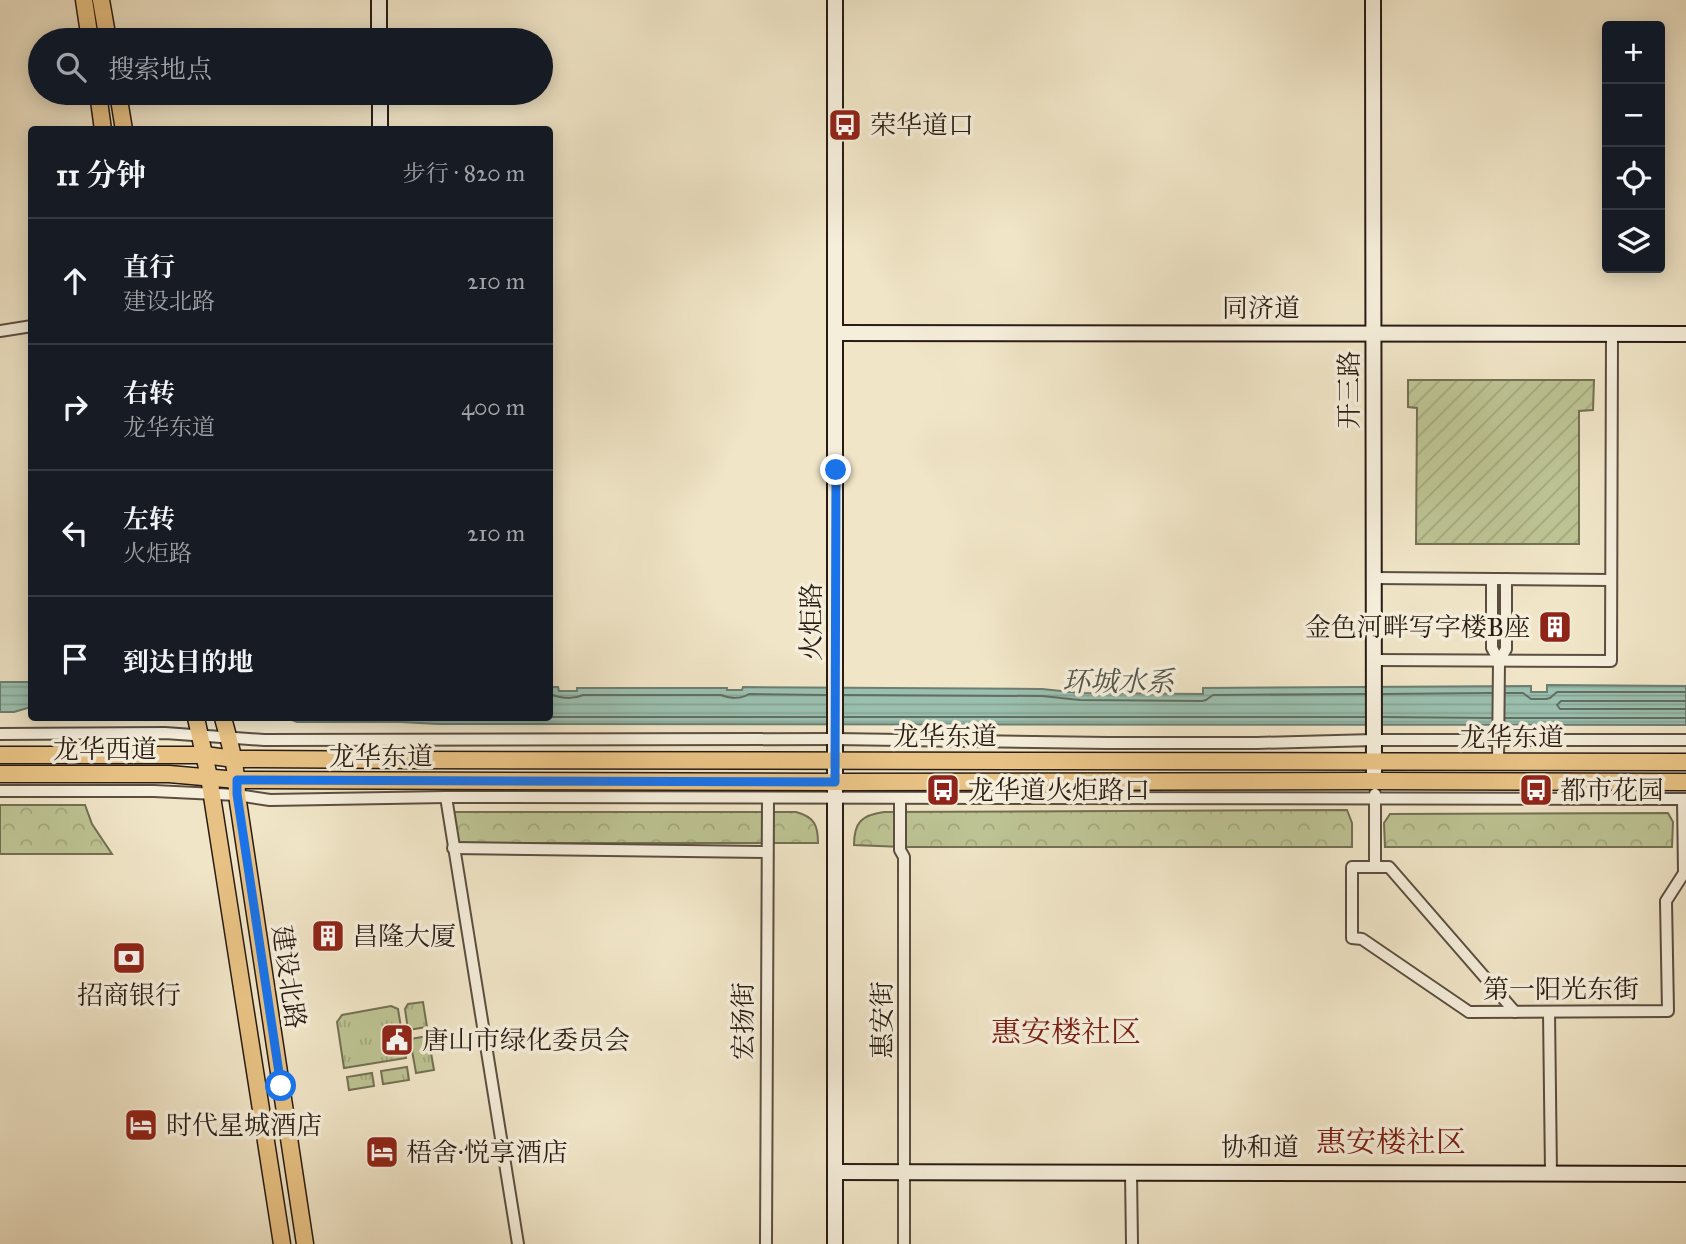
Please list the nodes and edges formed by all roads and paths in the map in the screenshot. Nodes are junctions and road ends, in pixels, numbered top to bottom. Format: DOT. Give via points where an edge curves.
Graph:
graph roads {
  1 [pos="84,0"];
  2 [pos="101,0"];
  3 [pos="379,0"];
  4 [pos="835,0"];
  5 [pos="1373,0"];
  6 [pos="88,28"];
  7 [pos="106,28"];
  8 [pos="379,28"];
  9 [pos="100,105"];
  10 [pos="120,105"];
  11 [pos="380,105"];
  12 [pos="102,126"];
  13 [pos="123,126"];
  14 [pos="380,126"];
  15 [pos="28,327"];
  16 [pos="0,331"];
  17 [pos="835,333"];
  18 [pos="1374,333"];
  19 [pos="1612,334"];
  20 [pos="1686,334"];
  21 [pos="1374,578"];
  22 [pos="1492,579"];
  23 [pos="1506,579"];
  24 [pos="1611,580"];
  25 [pos="1375,660"];
  26 [pos="1499,667"];
  27 [pos="197,721"];
  28 [pos="224,721"];
  29 [pos="835,732"];
  30 [pos="1374,733"];
  31 [pos="0,734"];
  32 [pos="201,736"];
  33 [pos="229,738"];
  34 [pos="1499,740"];
  35 [pos="1686,740"];
  36 [pos="0,755"];
  37 [pos="205,755"];
  38 [pos="234,759"];
  39 [pos="835,761"];
  40 [pos="1374,761"];
  41 [pos="1498,761"];
  42 [pos="1686,762"];
  43 [pos="0,774"];
  44 [pos="1374,780"];
  45 [pos="1686,782"];
  46 [pos="211,785"];
  47 [pos="237,787"];
  48 [pos="835,790"];
  49 [pos="0,791"];
  50 [pos="446,797"];
  51 [pos="768,798"];
  52 [pos="900,798"];
  53 [pos="1375,798"];
  54 [pos="1685,799"];
  55 [pos="453,848"];
  56 [pos="766,852"];
  57 [pos="1376,867"];
  58 [pos="1515,1012"];
  59 [pos="1549,1012"];
  60 [pos="835,1172"];
  61 [pos="905,1172"];
  62 [pos="1131,1172"];
  63 [pos="1551,1173"];
  64 [pos="1686,1174"];
  65 [pos="282,1244"];
  66 [pos="305,1244"];
  67 [pos="518,1244"];
  68 [pos="766,1244"];
  69 [pos="835,1244"];
  70 [pos="904,1244"];
  71 [pos="1132,1244"];
  1 -- 6 [label="main road"];
  2 -- 7 [label="main road"];
  3 -- 8 [label="street"];
  4 -- 17 [label="street, 火炬路"];
  5 -- 18 [label="street, 开三路"];
  9 -- 12 [label="main road"];
  10 -- 13 [label="main road"];
  11 -- 14 [label="street"];
  15 -- 16 [label="street"];
  17 -- 18 [label="street, 同济道"];
  17 -- 29 [label="street, 火炬路"];
  18 -- 19 [label="street, 同济道"];
  18 -- 21 [label="street, 开三路"];
  19 -- 20 [label="street, 同济道"];
  19 -- 24 [label="street"];
  21 -- 22 [label="street"];
  21 -- 25 [label="street, 开三路"];
  22 -- 23 [label="street"];
  22 -- 26 [label="street" via="1492,649"];
  23 -- 24 [label="street"];
  23 -- 26 [label="street" via="1506,649"];
  24 -- 26 [label="street" via="1611,661"];
  25 -- 26 [label="street"];
  25 -- 30 [label="street, 开三路"];
  26 -- 34 [label="street"];
  27 -- 32 [label="main road, 建设北路"];
  28 -- 33 [label="main road, 建设北路"];
  29 -- 30 [label="street" via="1108,743 1257,743"];
  29 -- 33 [label="street"];
  29 -- 39 [label="street, 火炬路"];
  30 -- 34 [label="street"];
  30 -- 40 [label="street, 开三路"];
  31 -- 32 [label="street"];
  32 -- 33 [label="street"];
  32 -- 37 [label="main road, 建设北路"];
  33 -- 38 [label="main road, 建设北路"];
  34 -- 35 [label="street"];
  34 -- 41 [label="street"];
  36 -- 37 [label="main road, 龙华西道"];
  37 -- 38 [label="main road, 龙华东道"];
  37 -- 46 [label="main road, 建设北路"];
  38 -- 39 [label="main road, 龙华东道"];
  38 -- 47 [label="main road, 建设北路"];
  39 -- 40 [label="main road, 龙华东道"];
  39 -- 48 [label="street, 火炬路"];
  40 -- 41 [label="main road, 龙华东道"];
  40 -- 44 [label="street, 开三路"];
  41 -- 42 [label="main road, 龙华东道"];
  43 -- 46 [label="main road, 龙华西道" via="169,774"];
  44 -- 45 [label="main road, 龙华东道"];
  44 -- 48 [label="main road, 龙华东道"];
  44 -- 53 [label="street"];
  46 -- 47 [label="main road, 龙华东道"];
  46 -- 49 [label="street" via="154,791"];
  46 -- 65 [label="main road, 建设北路"];
  47 -- 48 [label="main road, 龙华东道"];
  47 -- 50 [label="street" via="270,800"];
  47 -- 66 [label="main road, 建设北路"];
  48 -- 51 [label="street"];
  48 -- 52 [label="street"];
  48 -- 60 [label="street, 火炬路"];
  50 -- 51 [label="street"];
  50 -- 55 [label="street"];
  51 -- 56 [label="street, 宏扬街"];
  52 -- 53 [label="street"];
  52 -- 61 [label="street, 惠安街"];
  53 -- 54 [label="street"];
  53 -- 57 [label="street"];
  54 -- 59 [label="street, 第一阳光东街" via="1684,873 1666,901 1668,1011"];
  55 -- 56 [label="street"];
  55 -- 67 [label="street"];
  56 -- 68 [label="street, 宏扬街"];
  57 -- 58 [label="street" via="1388,867"];
  57 -- 58 [label="street, 第一阳光东街" via="1352,867 1352,938 1362,939 1469,1012"];
  58 -- 59 [label="street, 第一阳光东街"];
  59 -- 63 [label="street"];
  60 -- 61 [label="street, 协和道"];
  60 -- 69 [label="street, 火炬路"];
  61 -- 62 [label="street, 协和道"];
  61 -- 70 [label="street, 惠安街"];
  62 -- 63 [label="street, 协和道"];
  62 -- 71 [label="street"];
  63 -- 64 [label="street, 协和道"];
}
